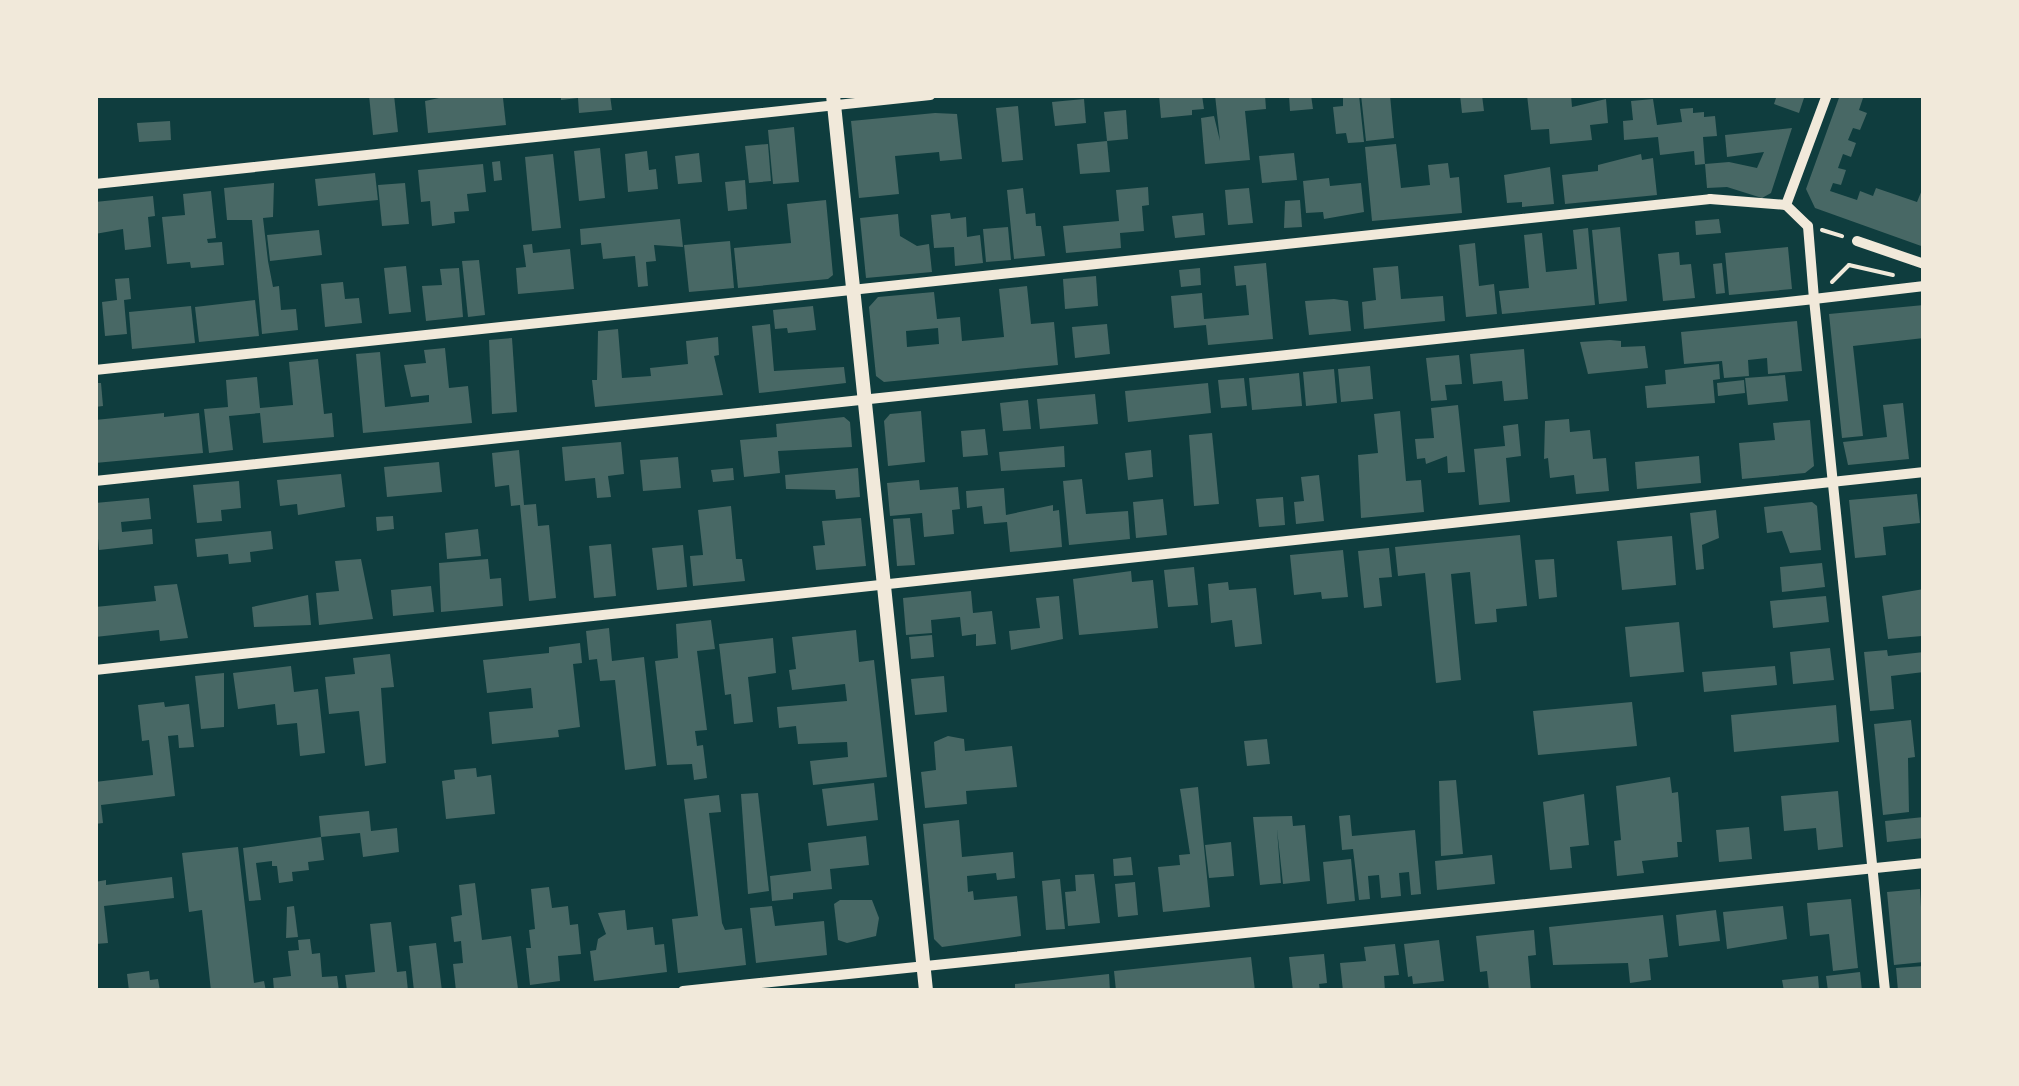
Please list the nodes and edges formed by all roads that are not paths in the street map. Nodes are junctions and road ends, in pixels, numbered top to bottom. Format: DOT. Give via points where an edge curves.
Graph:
graph roads {
  1 [pos="930,95"];
  2 [pos="1827,95"];
  3 [pos="834,100"];
  4 [pos="95,184"];
  5 [pos="1786,204"];
  6 [pos="1857,241"];
  7 [pos="1924,264"];
  8 [pos="1924,286"];
  9 [pos="853,292"];
  10 [pos="1814,299"];
  11 [pos="95,370"];
  12 [pos="865,400"];
  13 [pos="1924,472"];
  14 [pos="95,481"];
  15 [pos="1833,482"];
  16 [pos="884,584"];
  17 [pos="95,670"];
  18 [pos="1924,863"];
  19 [pos="1873,868"];
  20 [pos="923,965"];
  21 [pos="683,991"];
  22 [pos="926,991"];
  23 [pos="1885,991"];
  1 -- 3 [label="street"];
  2 -- 5 [label="street"];
  3 -- 4 [label="street"];
  3 -- 9 [label="street"];
  5 -- 9 [label="street" via="1710,199"];
  5 -- 10 [label="street" via="1808,226"];
  6 -- 7 [label="street"];
  8 -- 10 [label="street"];
  9 -- 11 [label="street"];
  9 -- 12 [label="street"];
  10 -- 12 [label="street"];
  10 -- 15 [label="street"];
  12 -- 14 [label="street"];
  12 -- 16 [label="street"];
  13 -- 15 [label="street"];
  15 -- 16 [label="street"];
  15 -- 19 [label="street"];
  16 -- 17 [label="street"];
  16 -- 20 [label="street"];
  18 -- 19 [label="street"];
  19 -- 20 [label="street"];
  19 -- 23 [label="street"];
  20 -- 21 [label="street"];
  20 -- 22 [label="street"];
}
